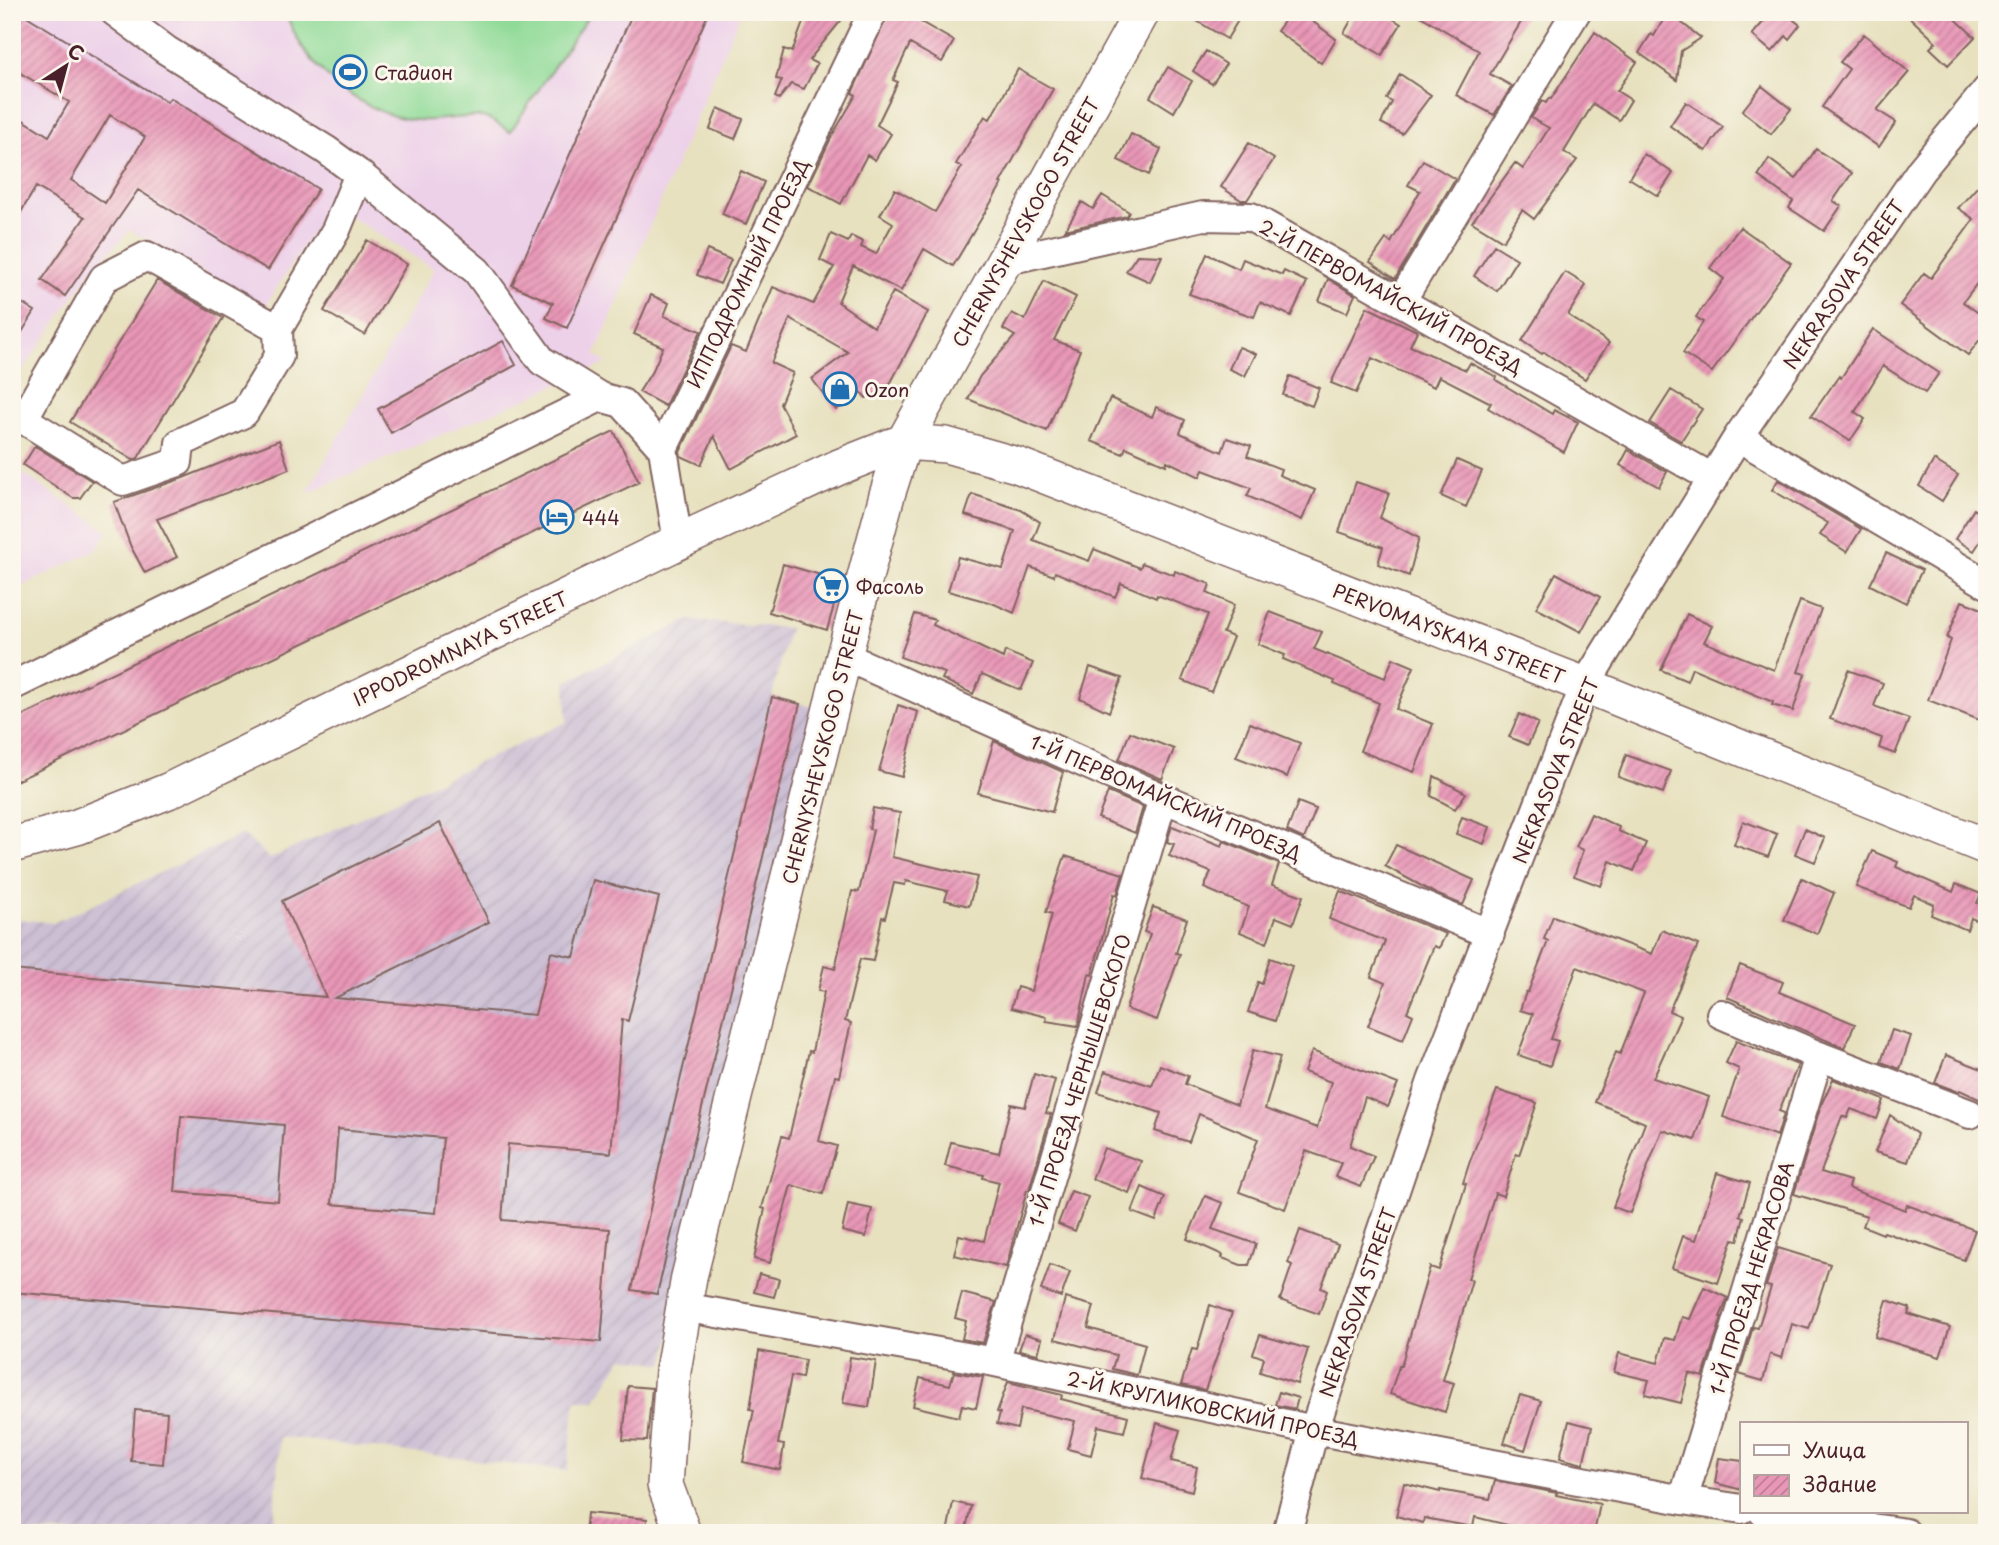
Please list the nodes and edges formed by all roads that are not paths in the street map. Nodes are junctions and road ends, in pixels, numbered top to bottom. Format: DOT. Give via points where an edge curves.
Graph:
graph roads {
  1 [pos="115,12"];
  2 [pos="873,12"];
  3 [pos="1142,12"];
  4 [pos="1576,12"];
  5 [pos="1987,90"];
  6 [pos="359,174"];
  7 [pos="1003,261"];
  8 [pos="1401,301"];
  9 [pos="278,329"];
  10 [pos="600,397"];
  11 [pos="1738,437"];
  12 [pos="904,442"];
  13 [pos="663,449"];
  14 [pos="1714,479"];
  15 [pos="678,542"];
  16 [pos="1987,584"];
  17 [pos="844,656"];
  18 [pos="1585,685"];
  19 [pos="12,686"];
  20 [pos="1163,798"];
  21 [pos="12,845"];
  22 [pos="1987,847"];
  23 [pos="1490,934"];
  24 [pos="1721,1014"];
  25 [pos="1819,1056"];
  26 [pos="1970,1114"];
  27 [pos="683,1307"];
  28 [pos="995,1362"];
  29 [pos="1314,1430"];
  30 [pos="1683,1500"];
  31 [pos="1740,1509"];
  32 [pos="1777,1514"];
  33 [pos="684,1533"];
  34 [pos="1287,1533"];
  35 [pos="1906,1533"];
  1 -- 6 [label="street"];
  2 -- 13 [label="street, ИППОДРОМНЫЙ ПРОЕЗД"];
  3 -- 7 [label="street, CHERNYSHEVSKOGO STREET"];
  4 -- 8 [label="street"];
  5 -- 11 [label="street, NEKRASOVA STREET" via="1921,170"];
  6 -- 9 [label="street" via="336,230"];
  6 -- 10 [label="street" via="477,271 542,361"];
  7 -- 8 [label="street, 2-Й ПЕРВОМАЙСКИЙ ПРОЕЗД" via="1203,216 1251,217"];
  7 -- 12 [label="street, CHERNYSHEVSKOGO STREET"];
  8 -- 14 [label="street, 2-Й ПЕРВОМАЙСКИЙ ПРОЕЗД"];
  9 -- 9 [label="street" via="279,356 244,414 180,443 178,462 123,481 23,419 104,278 147,256"];
  10 -- 13 [label="street" via="622,403"];
  10 -- 19 [label="street"];
  11 -- 14 [label="street, NEKRASOVA STREET"];
  11 -- 16 [label="street"];
  12 -- 15 [label="street, IPPODROMNAYA STREET"];
  12 -- 17 [label="street, CHERNYSHEVSKOGO STREET"];
  12 -- 18 [label="street, PERVOMAYSKAYA STREET" via="946,445 1017,466"];
  13 -- 15 [label="street"];
  14 -- 18 [label="street, NEKRASOVA STREET"];
  15 -- 21 [label="street, IPPODROMNAYA STREET" via="168,791 76,827"];
  17 -- 20 [label="street, 1-Й ПЕРВОМАЙСКИЙ ПРОЕЗД"];
  17 -- 27 [label="street, CHERNYSHEVSKOGO STREET"];
  18 -- 22 [label="street, PERVOMAYSKAYA STREET"];
  18 -- 23 [label="street, NEKRASOVA STREET"];
  20 -- 23 [label="street, 1-Й ПЕРВОМАЙСКИЙ ПРОЕЗД"];
  20 -- 28 [label="street, 1-Й ПРОЕЗД ЧЕРНЫШЕВСКОГО"];
  23 -- 29 [label="street, NEKRASOVA STREET" via="1432,1082"];
  24 -- 25 [label="street"];
  25 -- 26 [label="street"];
  25 -- 30 [label="street, 1-Й ПРОЕЗД НЕКРАСОВА"];
  27 -- 28 [label="street, 2-Й КРУГЛИКОВСКИЙ ПРОЕЗД"];
  27 -- 33 [label="street, CHERNYSHEVSKOGO STREET" via="673,1371 665,1485"];
  28 -- 29 [label="street, 2-Й КРУГЛИКОВСКИЙ ПРОЕЗД"];
  29 -- 30 [label="street, 2-Й КРУГЛИКОВСКИЙ ПРОЕЗД"];
  29 -- 34 [label="street, NEKRASOVA STREET"];
  30 -- 31 [label="street, 2-Й КРУГЛИКОВСКИЙ ПРОЕЗД"];
  32 -- 35 [label="street"];
}
